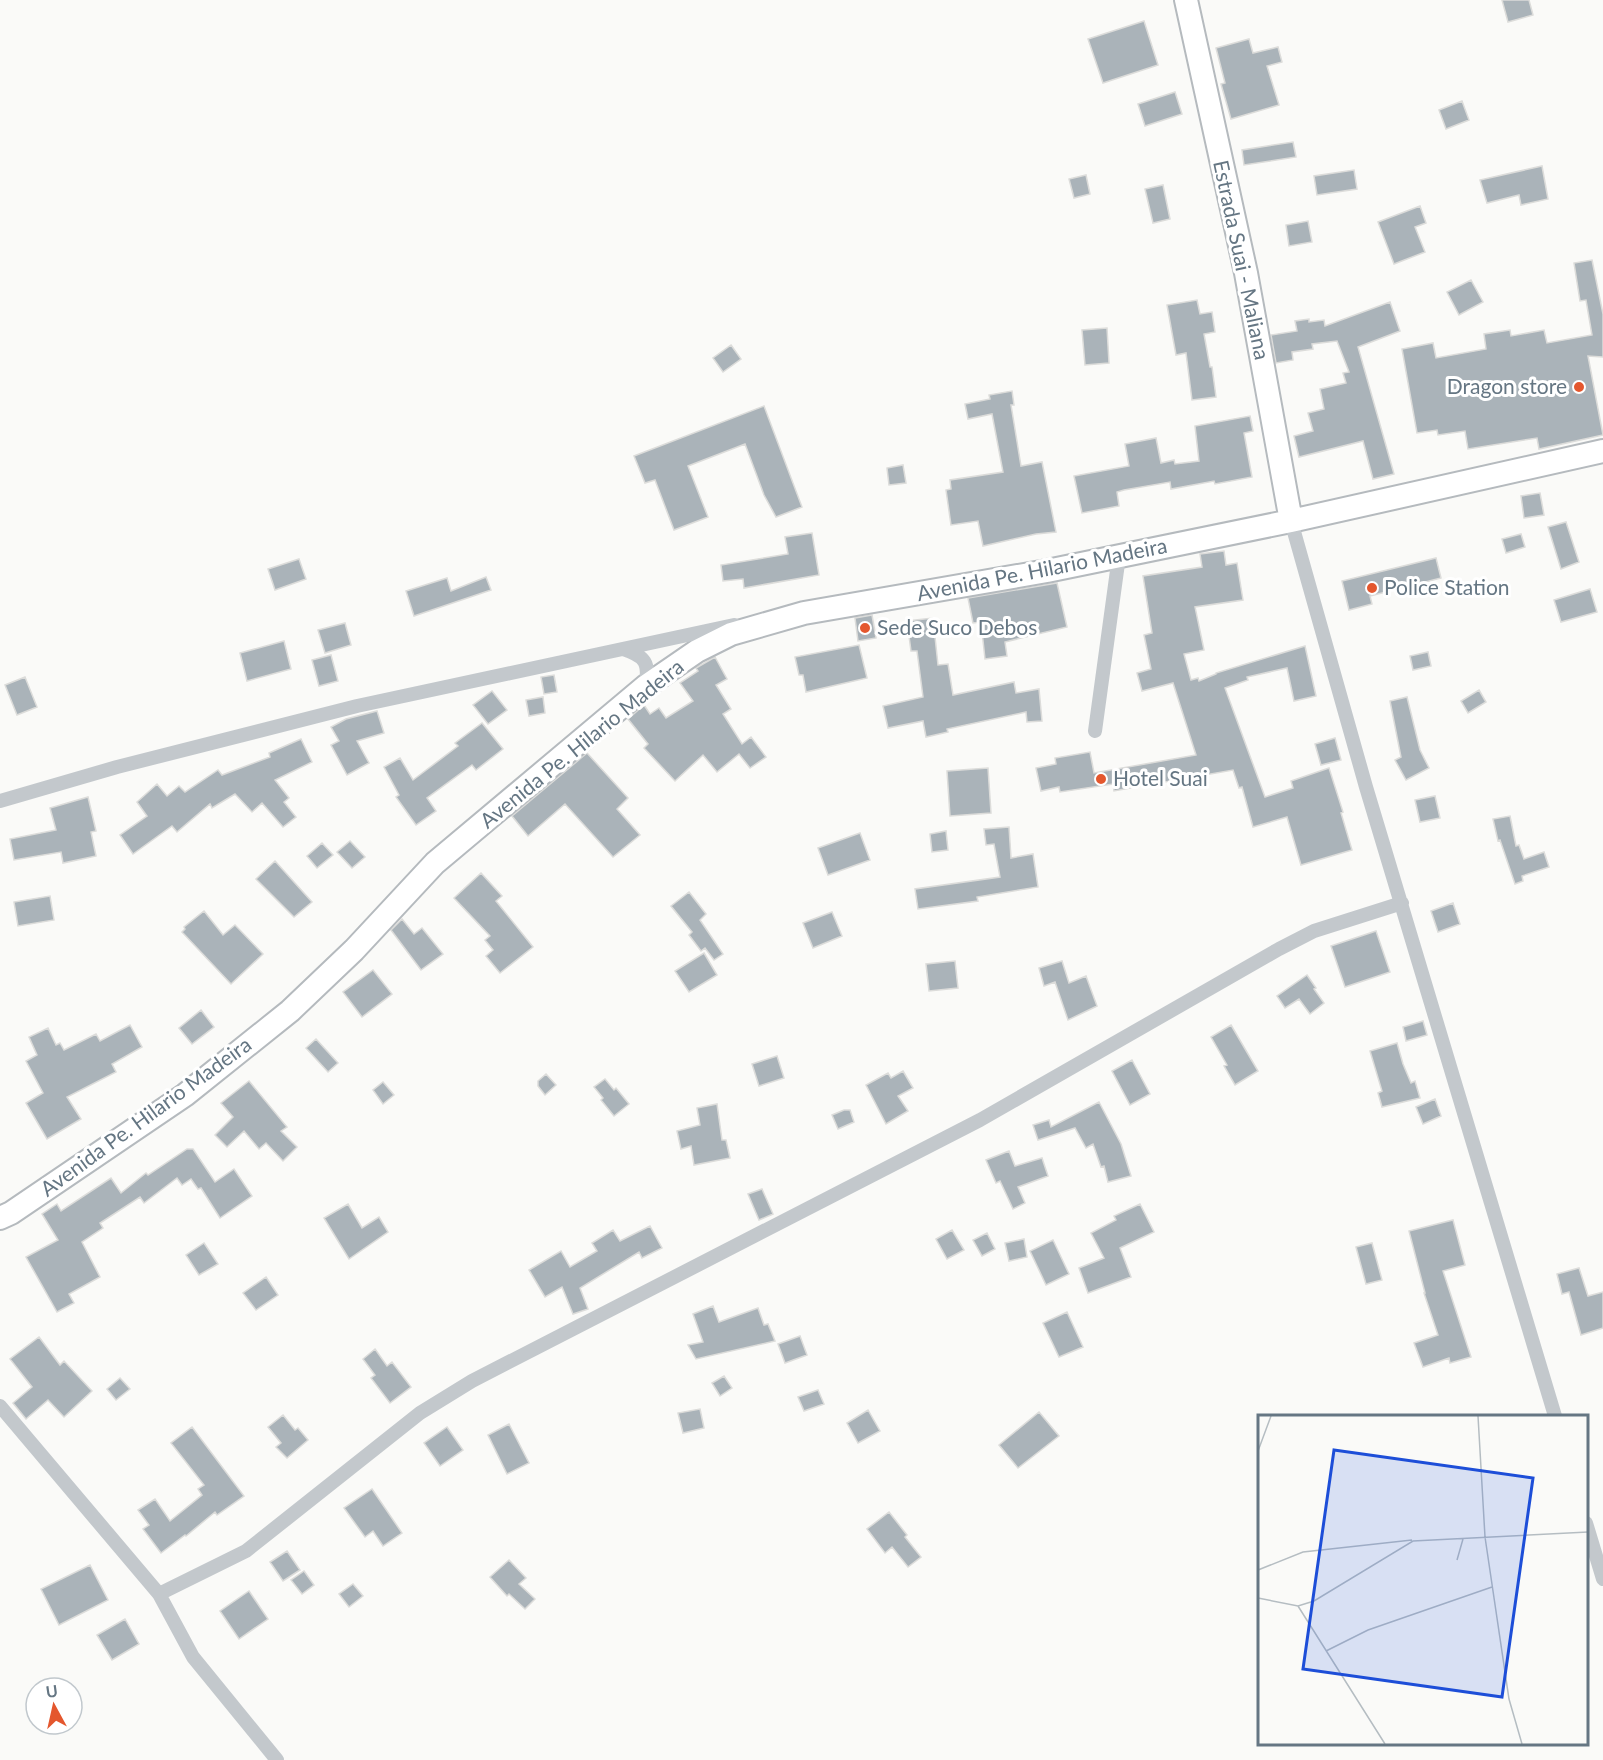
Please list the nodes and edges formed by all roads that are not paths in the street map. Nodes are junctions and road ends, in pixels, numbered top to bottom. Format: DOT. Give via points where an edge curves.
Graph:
graph roads {
  1 [pos="1186,0"];
  2 [pos="1603,451"];
  3 [pos="1291,521"];
  4 [pos="1119,556"];
  5 [pos="804,613"];
  6 [pos="623,649"];
  7 [pos="646,686"];
  8 [pos="1095,731"];
  9 [pos="0,801"];
  10 [pos="1402,903"];
  11 [pos="0,1218"];
  12 [pos="0,1406"];
  13 [pos="1555,1415"];
  14 [pos="1588,1526"];
  15 [pos="1603,1579"];
  16 [pos="159,1594"];
  17 [pos="277,1760"];
  1 -- 3 [label="main road, Estrada Suai - Maliana" via="1246,273"];
  2 -- 3 [label="main road, Avenida Pe. Hilario Madeira"];
  3 -- 4 [label="main road, Avenida Pe. Hilario Madeira"];
  3 -- 10 [label="street"];
  4 -- 5 [label="main road, Avenida Pe. Hilario Madeira"];
  4 -- 8 [label="street"];
  5 -- 6 [label="street"];
  5 -- 7 [label="main road, Avenida Pe. Hilario Madeira" via="731,634 697,651"];
  6 -- 7 [label="street" via="640,655 648,668"];
  6 -- 9 [label="street" via="357,706"];
  7 -- 11 [label="main road, Avenida Pe. Hilario Madeira" via="435,863 354,950 290,1011 184,1095"];
  10 -- 13 [label="street"];
  10 -- 16 [label="street" via="1314,931 980,1120 472,1381 420,1413 246,1551"];
  12 -- 16 [label="street"];
  14 -- 15 [label="street"];
  16 -- 17 [label="street" via="192,1657"];
}
